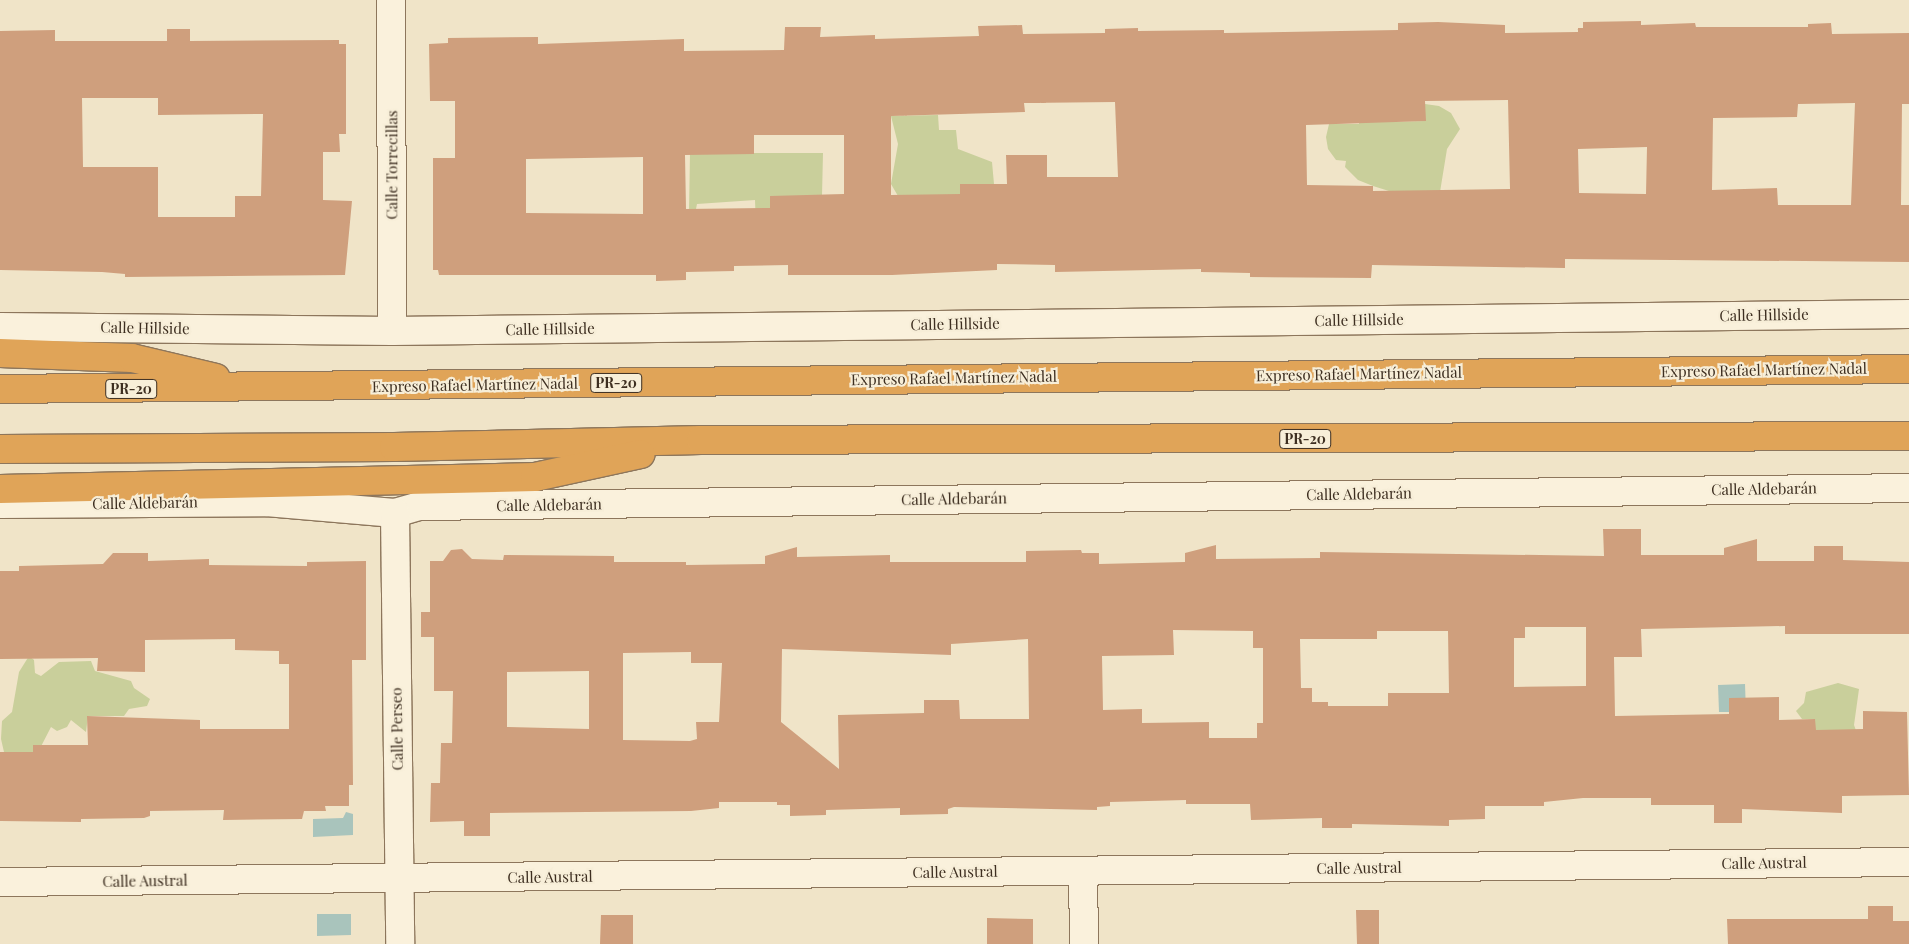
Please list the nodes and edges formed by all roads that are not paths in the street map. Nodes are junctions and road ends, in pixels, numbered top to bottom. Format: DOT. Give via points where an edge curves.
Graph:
graph roads {
  1 [pos="391,0"];
  2 [pos="1909,314"];
  3 [pos="0,327"];
  4 [pos="392,331"];
  5 [pos="0,353"];
  6 [pos="1909,369"];
  7 [pos="262,388"];
  8 [pos="0,389"];
  9 [pos="1909,436"];
  10 [pos="701,440"];
  11 [pos="0,449"];
  12 [pos="1909,488"];
  13 [pos="0,489"];
  14 [pos="0,504"];
  15 [pos="395,513"];
  16 [pos="1909,862"];
  17 [pos="1083,871"];
  18 [pos="399,879"];
  19 [pos="0,882"];
  20 [pos="400,944"];
  21 [pos="1084,944"];
  1 -- 4 [label="street, Calle Torrecillas"];
  2 -- 4 [label="street, Calle Hillside"];
  3 -- 4 [label="street, Calle Hillside"];
  5 -- 7 [label="highway" via="132,358"];
  6 -- 7 [label="highway, Expreso Rafael Martínez Nadal / PR-20"];
  7 -- 8 [label="highway, Expreso Rafael Martínez Nadal / PR-20"];
  9 -- 10 [label="highway, PR-20"];
  10 -- 11 [label="highway, PR-20" via="394,447"];
  10 -- 13 [label="highway" via="535,477"];
  12 -- 15 [label="street, Calle Aldebarán" via="419,506"];
  14 -- 15 [label="street, Calle Aldebarán" via="266,502"];
  15 -- 18 [label="street, Calle Perseo"];
  16 -- 17 [label="street, Calle Austral"];
  17 -- 18 [label="street, Calle Austral"];
  17 -- 21 [label="street"];
  18 -- 19 [label="street, Calle Austral"];
  18 -- 20 [label="street, Calle Perseo"];
}
